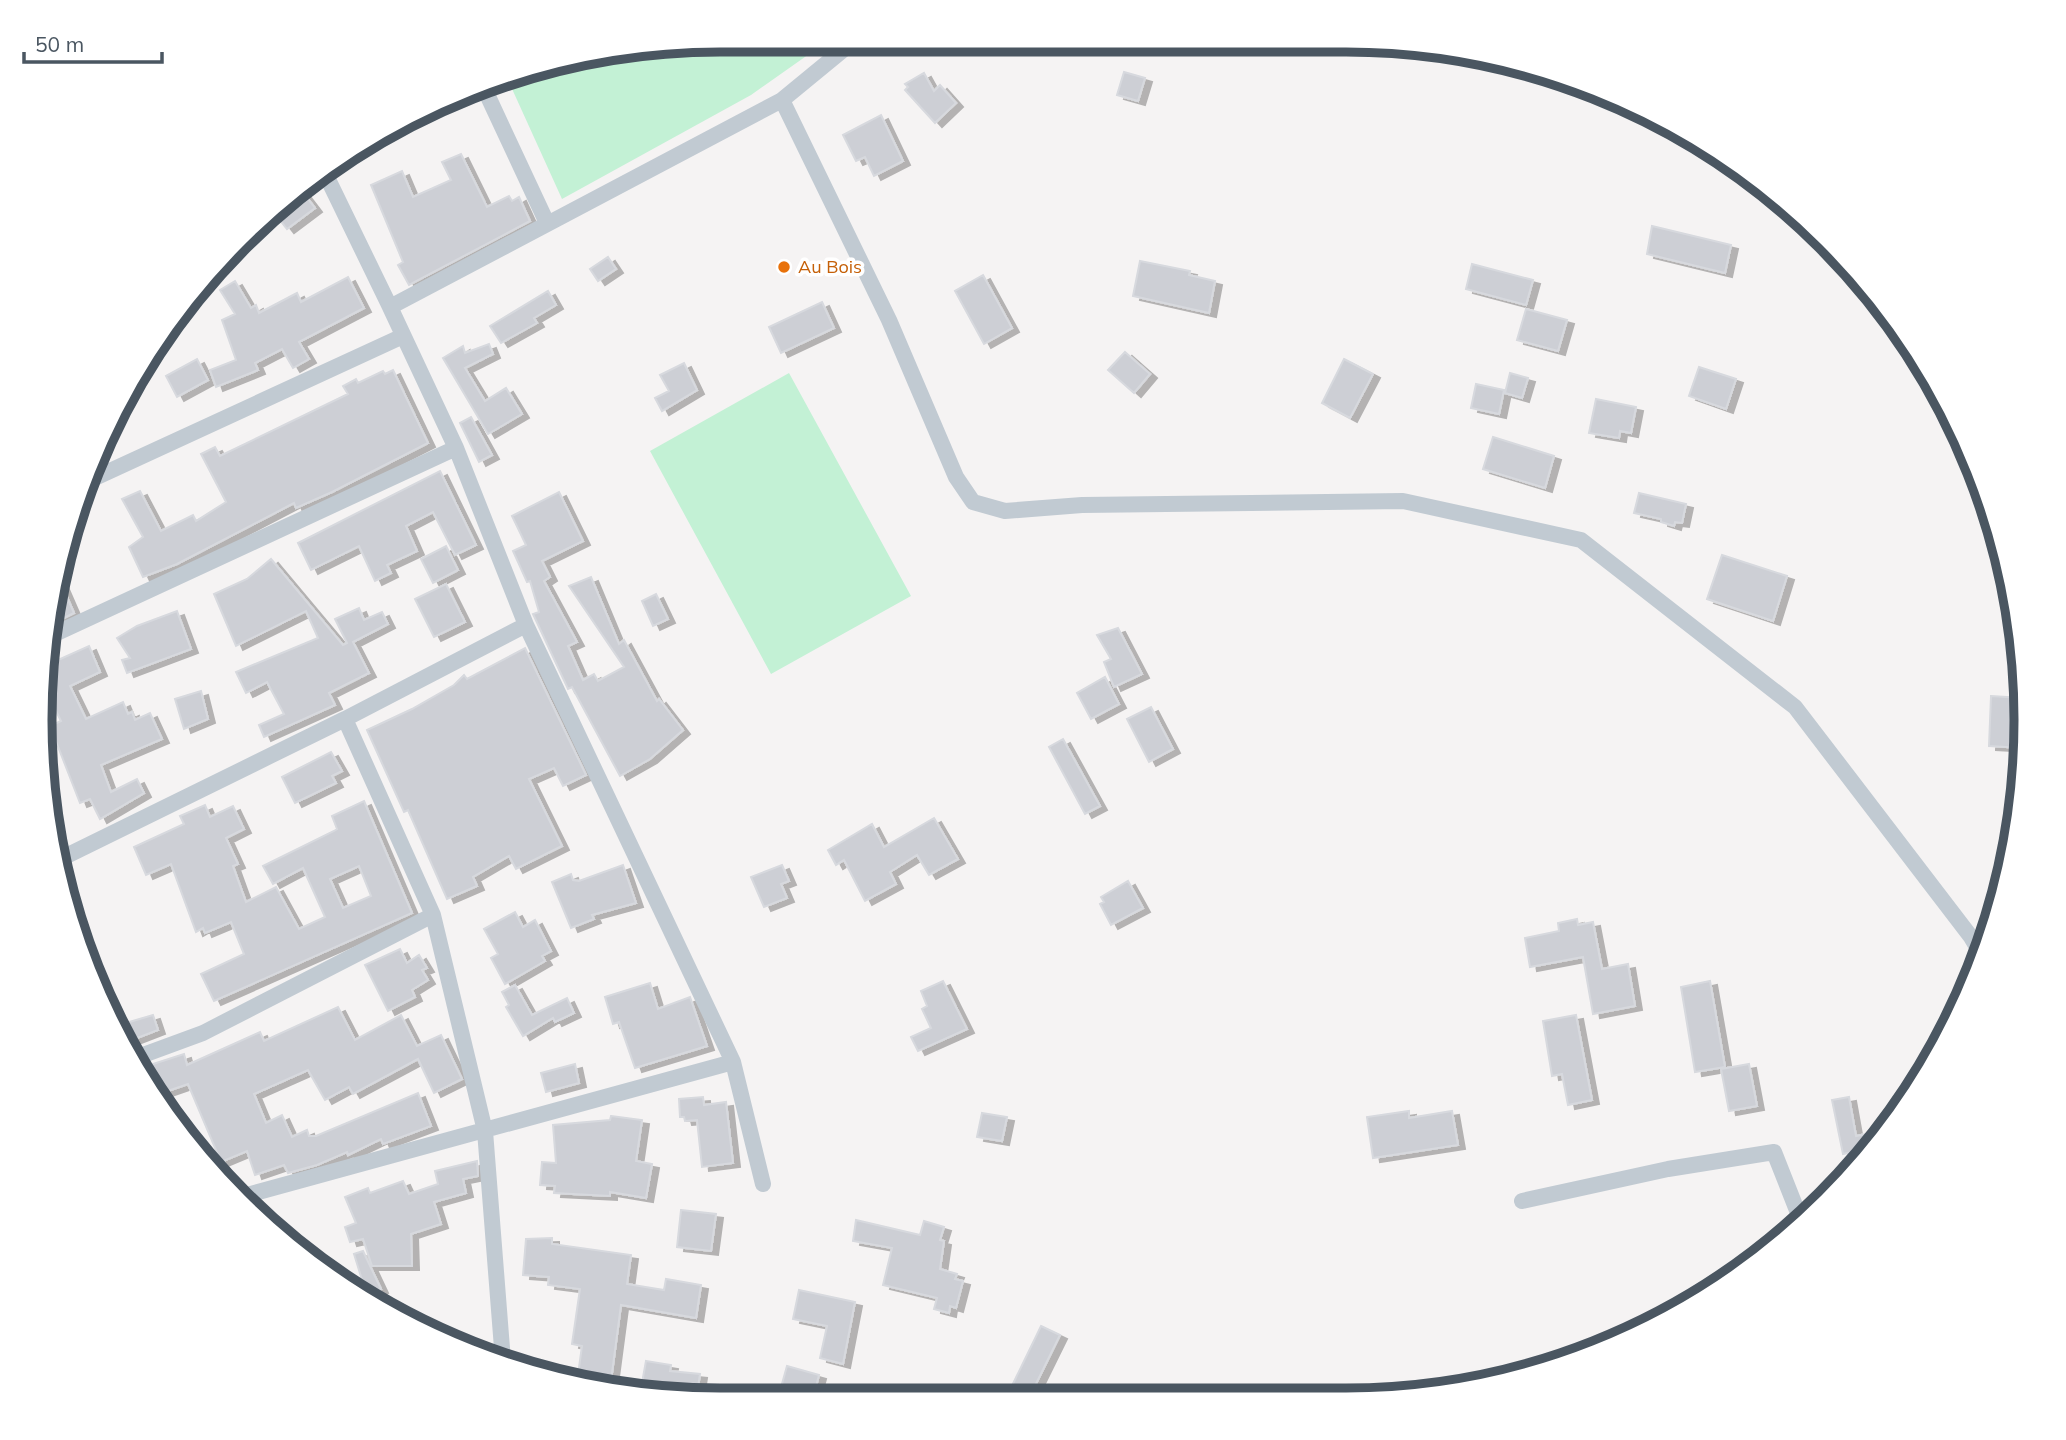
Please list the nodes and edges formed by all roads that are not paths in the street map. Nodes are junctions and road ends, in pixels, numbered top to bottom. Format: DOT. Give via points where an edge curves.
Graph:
graph roads {
  1 [pos="840,52"];
  2 [pos="487,95"];
  3 [pos="782,100"];
  4 [pos="328,180"];
  5 [pos="547,223"];
  6 [pos="390,307"];
  7 [pos="403,336"];
  8 [pos="456,448"];
  9 [pos="99,476"];
  10 [pos="526,625"];
  11 [pos="58,632"];
  12 [pos="345,719"];
  13 [pos="66,856"];
  14 [pos="433,915"];
  15 [pos="1975,943"];
  16 [pos="143,1055"];
  17 [pos="733,1062"];
  18 [pos="485,1131"];
  19 [pos="763,1184"];
  20 [pos="250,1194"];
  21 [pos="1522,1201"];
  22 [pos="1797,1211"];
  23 [pos="502,1351"];
  1 -- 3 [label="street"];
  2 -- 5 [label="street"];
  3 -- 5 [label="street"];
  3 -- 15 [label="street" via="889,320 956,477 972,502 1005,511 1082,505 1403,502 1581,540 1795,707"];
  4 -- 6 [label="street"];
  5 -- 6 [label="street"];
  6 -- 7 [label="street"];
  7 -- 8 [label="street"];
  7 -- 9 [label="street"];
  8 -- 10 [label="street"];
  8 -- 11 [label="street"];
  10 -- 12 [label="street"];
  10 -- 17 [label="street"];
  12 -- 13 [label="street"];
  12 -- 14 [label="street"];
  14 -- 16 [label="street" via="204,1033"];
  14 -- 18 [label="street"];
  17 -- 18 [label="street"];
  17 -- 19 [label="street"];
  18 -- 20 [label="street"];
  18 -- 23 [label="street"];
  21 -- 22 [label="street" via="1668,1169 1774,1152"];
}
